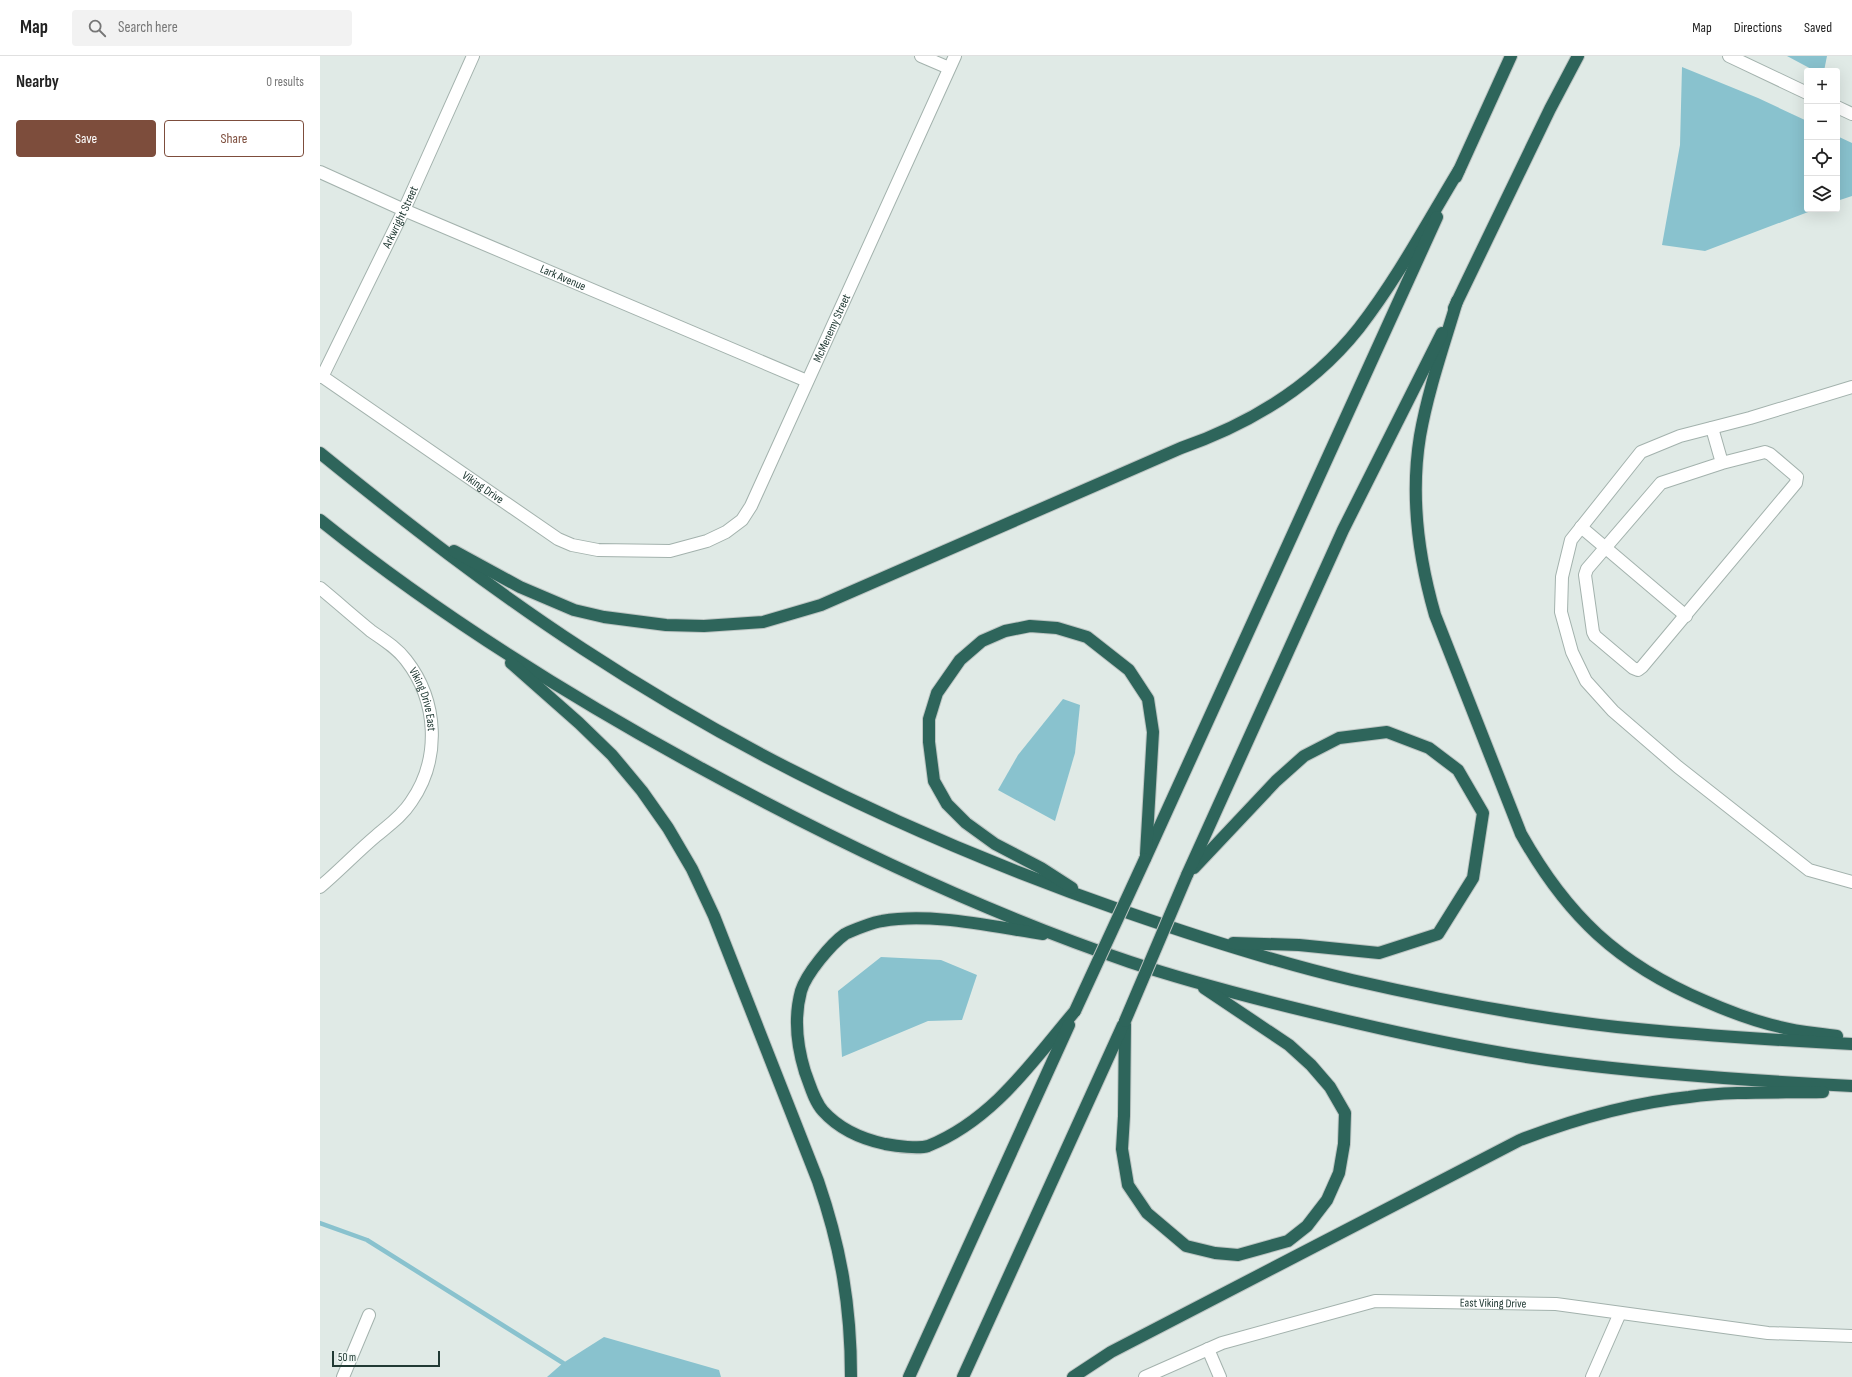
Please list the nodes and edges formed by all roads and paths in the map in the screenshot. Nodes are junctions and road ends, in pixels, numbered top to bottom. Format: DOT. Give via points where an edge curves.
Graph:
graph roads {
  1 [pos="473,56"];
  2 [pos="921,56"];
  3 [pos="955,56"];
  4 [pos="1511,56"];
  5 [pos="1578,56"];
  6 [pos="1729,56"];
  7 [pos="949,68"];
  8 [pos="1804,92"];
  9 [pos="1840,108"];
  10 [pos="1852,114"];
  11 [pos="1459,170"];
  12 [pos="320,172"];
  13 [pos="404,210"];
  14 [pos="1457,301"];
  15 [pos="321,376"];
  16 [pos="807,381"];
  17 [pos="1852,386"];
  18 [pos="1712,428"];
  19 [pos="320,452"];
  20 [pos="1722,463"];
  21 [pos="320,520"];
  22 [pos="1581,527"];
  23 [pos="416,530"];
  24 [pos="1606,548"];
  25 [pos="662,551"];
  26 [pos="320,588"];
  27 [pos="1686,616"];
  28 [pos="482,637"];
  29 [pos="1146,854"];
  30 [pos="1191,870"];
  31 [pos="1852,882"];
  32 [pos="320,887"];
  33 [pos="1094,901"];
  34 [pos="1062,937"];
  35 [pos="1216,943"];
  36 [pos="1197,983"];
  37 [pos="1075,1011"];
  38 [pos="1124,1026"];
  39 [pos="1852,1038"];
  40 [pos="1852,1044"];
  41 [pos="1852,1086"];
  42 [pos="1852,1091"];
  43 [pos="1620,1313"];
  44 [pos="370,1314"];
  45 [pos="1852,1336"];
  46 [pos="1208,1349"];
  47 [pos="343,1377"];
  48 [pos="851,1377"];
  49 [pos="909,1377"];
  50 [pos="964,1377"];
  51 [pos="1073,1377"];
  52 [pos="1145,1377"];
  53 [pos="1220,1377"];
  54 [pos="1592,1377"];
  1 -- 13 [label="street, Arkwright Street"];
  2 -- 7 [label="street"];
  3 -- 7 [label="street, McMenemy Street"];
  4 -- 11 [label="highway"];
  5 -- 14 [label="highway"];
  6 -- 8 [label="street"];
  7 -- 16 [label="street, McMenemy Street"];
  9 -- 10 [label="street"];
  11 -- 23 [label="highway" via="1381,298 1358,329 1315,373 1273,406 1210,438 1181,448 821,605 763,622 704,626 666,625 604,617 574,610 520,587"];
  11 -- 29 [label="highway"];
  12 -- 13 [label="street, Lark Avenue"];
  13 -- 15 [label="street, Arkwright Street"];
  13 -- 16 [label="street, Lark Avenue"];
  14 -- 30 [label="highway" via="1343,530"];
  14 -- 39 [label="highway" via="1420,435 1415,504 1418,542 1424,579 1435,615 1521,834 1538,864 1573,911 1598,936 1650,975 1741,1017 1781,1028"];
  15 -- 25 [label="street, Viking Drive" via="558,539 572,545 598,550"];
  16 -- 25 [label="street, McMenemy Street" via="751,506 742,520 726,532 707,541"];
  17 -- 18 [label="street"];
  18 -- 20 [label="street"];
  18 -- 22 [label="street" via="1680,436 1641,452"];
  19 -- 23 [label="highway"];
  20 -- 24 [label="street" via="1661,483"];
  20 -- 27 [label="street" via="1765,452 1797,477 1796,483"];
  21 -- 28 [label="highway" via="393,576"];
  22 -- 24 [label="street"];
  22 -- 31 [label="street" via="1571,540 1562,577 1561,612 1572,652 1586,681 1613,711 1678,767 1810,870"];
  23 -- 33 [label="highway" via="522,608 586,651 652,692 777,762 946,844"];
  24 -- 27 [label="street"];
  24 -- 27 [label="street" via="1585,576 1595,636 1638,670"];
  26 -- 32 [label="street, Viking Drive East" via="406,659 418,678 426,698 431,718 432,740 422,784 411,802 398,818"];
  28 -- 34 [label="highway" via="592,707 757,799 886,863 973,902"];
  28 -- 48 [label="highway" via="612,755 668,828 692,869 714,916 831,1220 847,1297"];
  29 -- 33 [label="highway" via="1153,732 1148,699 1130,670 1087,637 1057,628 1030,626 1005,631 982,641 960,660 937,693 929,719 934,781 947,804 966,823 995,844 1041,868"];
  29 -- 37 [label="highway, bridge"];
  30 -- 35 [label="highway" via="1298,761 1339,738 1387,732 1429,748 1458,770 1483,813 1474,878 1438,934 1379,953 1299,945"];
  30 -- 38 [label="highway, bridge"];
  33 -- 35 [label="highway"];
  34 -- 36 [label="highway"];
  34 -- 37 [label="highway" via="910,918 881,921 846,934 820,959 802,989 797,1013 798,1042 812,1092 822,1111 848,1133 895,1146 926,1146 972,1123 1002,1097"];
  35 -- 40 [label="highway" via="1352,980 1532,1014 1684,1033"];
  36 -- 38 [label="highway" via="1300,1055 1330,1087 1345,1113 1344,1144 1339,1173 1327,1200 1307,1226 1288,1241 1238,1255 1214,1252 1186,1246 1147,1213 1128,1185 1122,1149"];
  36 -- 41 [label="highway" via="1422,1038 1565,1063 1658,1074"];
  37 -- 49 [label="highway"];
  38 -- 50 [label="highway"];
  42 -- 51 [label="highway" via="1690,1096 1598,1113 1558,1125 1520,1140 1111,1352"];
  43 -- 45 [label="street, East Viking Drive" via="1768,1332"];
  43 -- 46 [label="street, East Viking Drive" via="1556,1304 1375,1300"];
  43 -- 54 [label="street"];
  44 -- 47 [label="street"];
  46 -- 52 [label="street, East Viking Drive"];
  46 -- 53 [label="street"];
}
